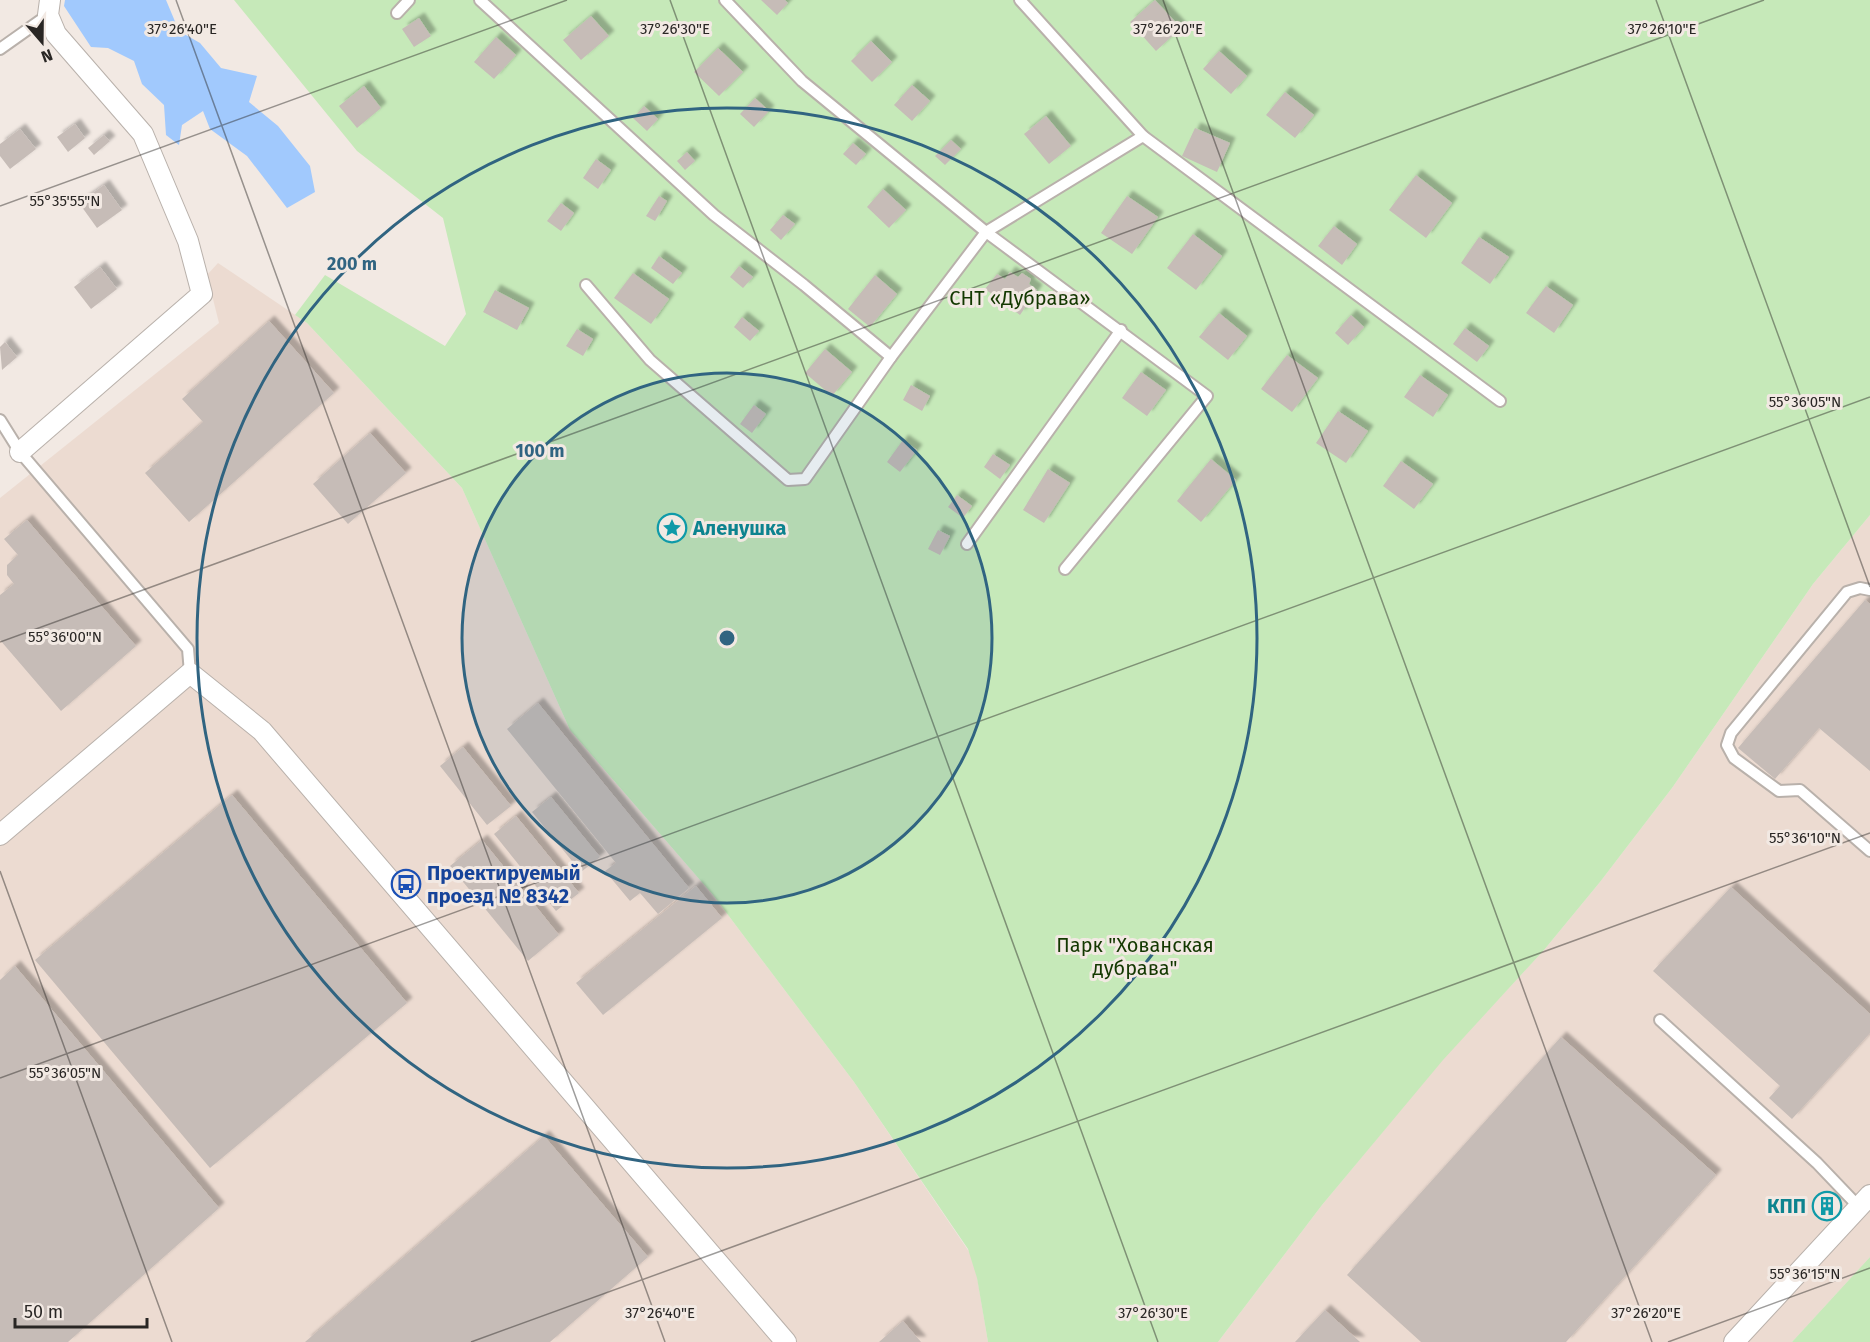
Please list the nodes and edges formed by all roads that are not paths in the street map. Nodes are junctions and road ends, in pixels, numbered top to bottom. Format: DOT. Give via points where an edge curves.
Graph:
graph roads {
  1 [pos="409,0"];
  2 [pos="480,0"];
  3 [pos="725,0"];
  4 [pos="1020,0"];
  5 [pos="49,7"];
  6 [pos="397,13"];
  7 [pos="0,49"];
  8 [pos="1143,136"];
  9 [pos="986,232"];
  10 [pos="586,285"];
  11 [pos="1121,330"];
  12 [pos="891,357"];
  13 [pos="1500,401"];
  14 [pos="0,420"];
  15 [pos="20,452"];
  16 [pos="967,544"];
  17 [pos="1065,569"];
  18 [pos="1870,590"];
  19 [pos="190,673"];
  20 [pos="0,835"];
  21 [pos="1870,851"];
  22 [pos="1660,1020"];
  23 [pos="1864,1201"];
  24 [pos="786,1342"];
  25 [pos="1734,1342"];
  1 -- 6 [label="lane"];
  2 -- 12 [label="lane" via="714,215"];
  3 -- 9 [label="lane" via="802,81"];
  4 -- 8 [label="lane"];
  5 -- 7 [label="lane"];
  5 -- 15 [label="street" via="56,34 143,134 188,242 202,294"];
  8 -- 9 [label="lane"];
  8 -- 13 [label="lane"];
  9 -- 11 [label="lane"];
  9 -- 12 [label="lane"];
  10 -- 12 [label="lane" via="650,360 788,480 805,479"];
  11 -- 16 [label="lane"];
  11 -- 17 [label="lane" via="1207,396"];
  14 -- 15 [label="lane"];
  15 -- 19 [label="lane" via="188,649"];
  18 -- 21 [label="lane" via="1847,592 1731,733 1727,745 1734,758 1779,791 1800,790"];
  19 -- 20 [label="street"];
  19 -- 24 [label="street" via="262,731"];
  22 -- 23 [label="lane"];
  23 -- 25 [label="street"];
}
